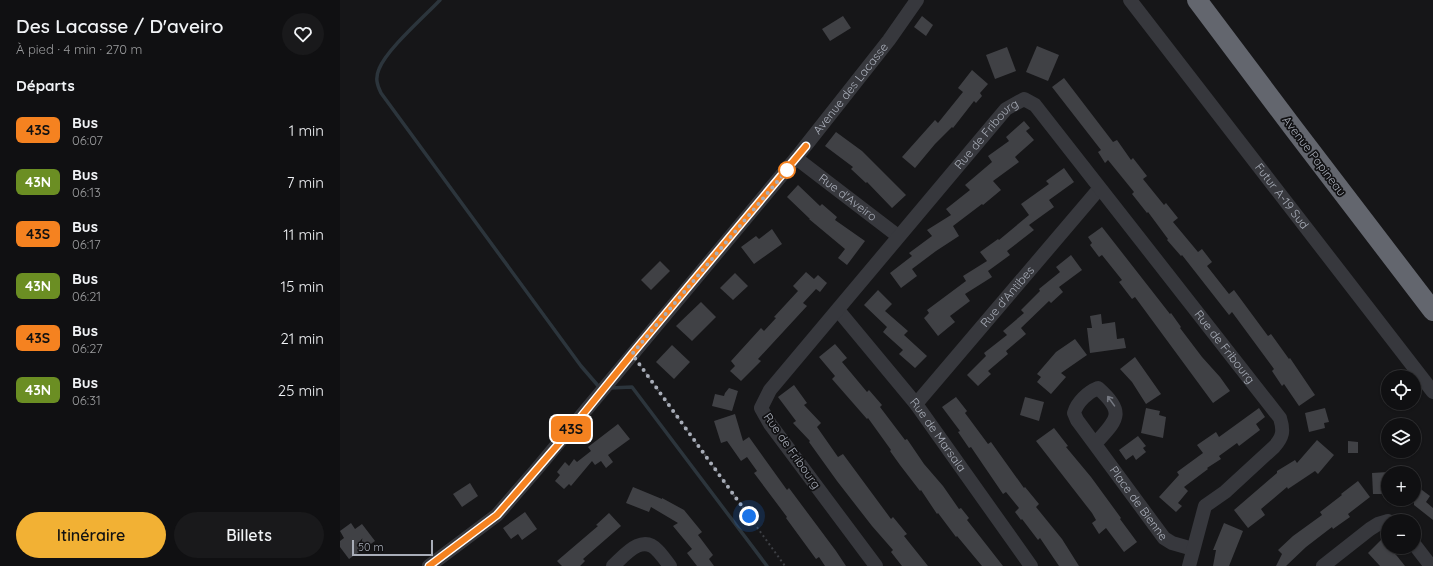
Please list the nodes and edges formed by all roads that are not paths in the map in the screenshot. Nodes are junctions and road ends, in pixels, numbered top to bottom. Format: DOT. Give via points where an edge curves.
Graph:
graph roads {
  1 [pos="917,0"];
  2 [pos="1130,0"];
  3 [pos="1197,0"];
  4 [pos="796,158"];
  5 [pos="1099,189"];
  6 [pos="898,236"];
  7 [pos="838,310"];
  8 [pos="1433,311"];
  9 [pos="1433,392"];
  10 [pos="916,404"];
  11 [pos="1095,444"];
  12 [pos="1381,523"];
  13 [pos="1193,549"];
  14 [pos="1421,553"];
  15 [pos="429,566"];
  16 [pos="613,566"];
  17 [pos="670,566"];
  18 [pos="876,566"];
  19 [pos="1031,566"];
  20 [pos="1189,566"];
  21 [pos="1324,566"];
  22 [pos="1431,566"];
  1 -- 4 [label="street, Avenue des Lacasse" via="889,40"];
  2 -- 9 [label="street, Futur A-19 Sud"];
  3 -- 8 [label="highway, Avenue Papineau"];
  4 -- 6 [label="street, Rue d'Aveiro"];
  4 -- 15 [label="street, Avenue des Lacasse" via="497,515"];
  5 -- 6 [label="street, Rue de Fribourg" via="1035,105 1024,99 1006,109"];
  5 -- 10 [label="street, Rue d'Antibes"];
  5 -- 13 [label="street, Rue de Fribourg" via="1280,418 1283,426 1281,439 1274,447 1225,492 1205,506"];
  6 -- 7 [label="street, Rue de Fribourg"];
  7 -- 10 [label="street, Rue de Marsala"];
  7 -- 18 [label="street, Rue de Fribourg" via="770,390 761,408 770,424"];
  10 -- 19 [label="street, Rue de Marsala"];
  11 -- 13 [label="street, Place de Bienne" via="1164,538"];
  12 -- 21 [label="street"];
  13 -- 20 [label="street, Rue de Fribourg"];
  14 -- 22 [label="street"];
  16 -- 17 [label="street" via="639,544 652,546 658,550"];
}
